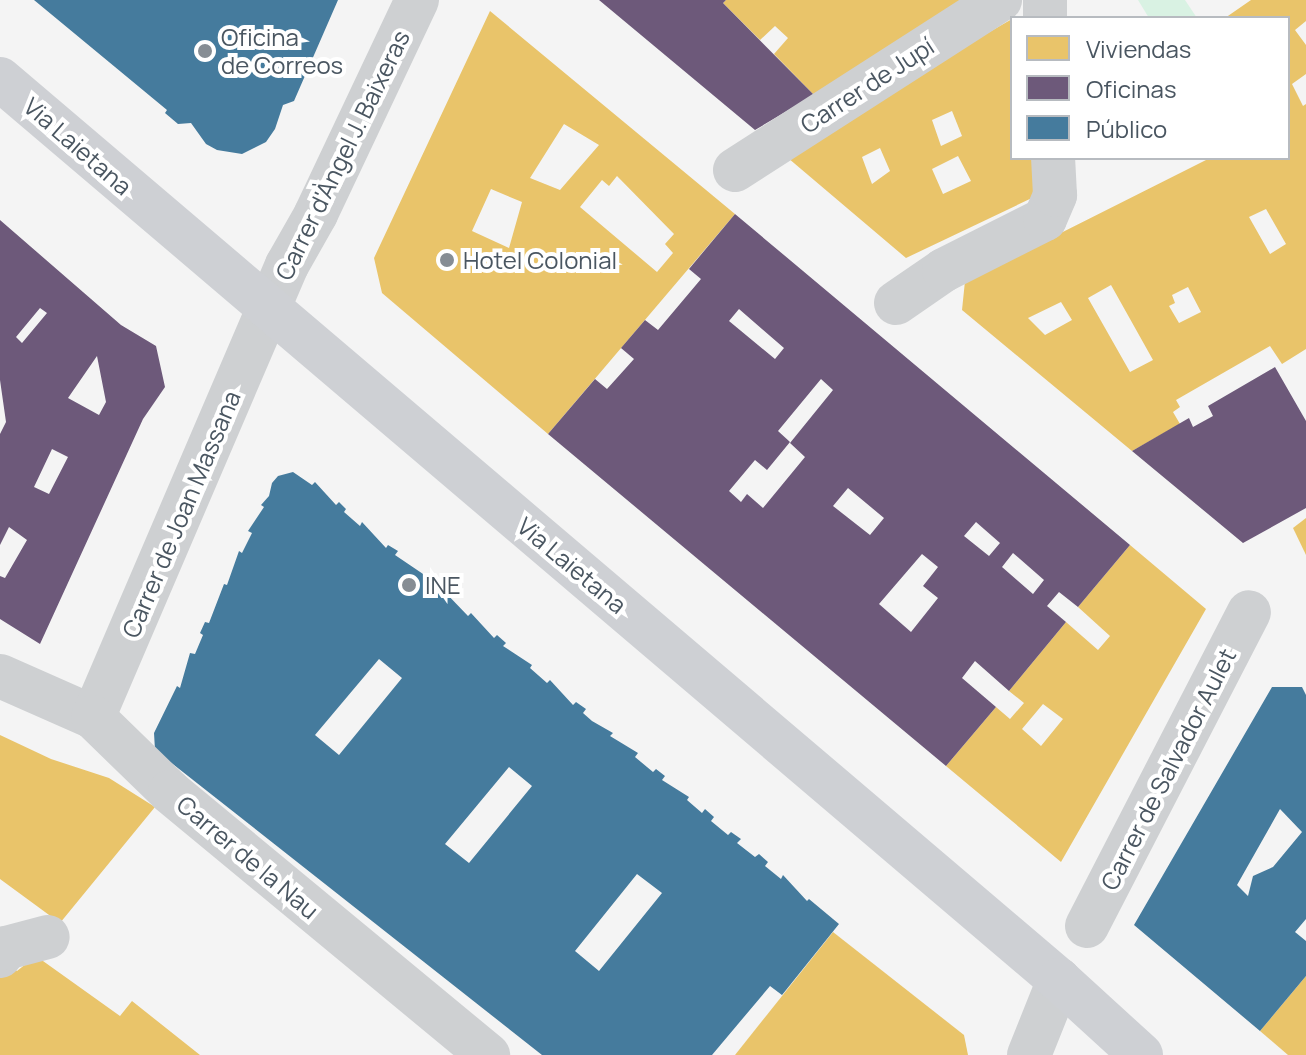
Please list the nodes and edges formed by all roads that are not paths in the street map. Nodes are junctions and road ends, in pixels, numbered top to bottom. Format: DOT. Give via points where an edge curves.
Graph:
graph roads {
  1 [pos="417,0"];
  2 [pos="1000,0"];
  3 [pos="0,79"];
  4 [pos="1053,160"];
  5 [pos="735,170"];
  6 [pos="896,303"];
  7 [pos="269,310"];
  8 [pos="1249,612"];
  9 [pos="0,676"];
  10 [pos="93,717"];
  11 [pos="1087,926"];
  12 [pos="48,937"];
  13 [pos="0,956"];
  14 [pos="1059,980"];
  15 [pos="488,1055"];
  16 [pos="1029,1055"];
  17 [pos="1141,1055"];
  1 -- 7 [label="street, Carrer d'Àngel J. Baixeras"];
  2 -- 5 [label="street, Carrer de Jupí"];
  3 -- 7 [label="main road, Via Laietana"];
  4 -- 6 [label="street" via="1055,195 1045,219 944,270"];
  7 -- 10 [label="street, Carrer de Joan Massana"];
  7 -- 14 [label="main road, Via Laietana"];
  8 -- 11 [label="street, Carrer de Salvador Aulet"];
  9 -- 10 [label="street, Carrer de la Nau"];
  10 -- 15 [label="street, Carrer de la Nau" via="170,792"];
  12 -- 13 [label="street" via="6,948"];
  14 -- 16 [label="street"];
  14 -- 17 [label="main road, Via Laietana"];
}
